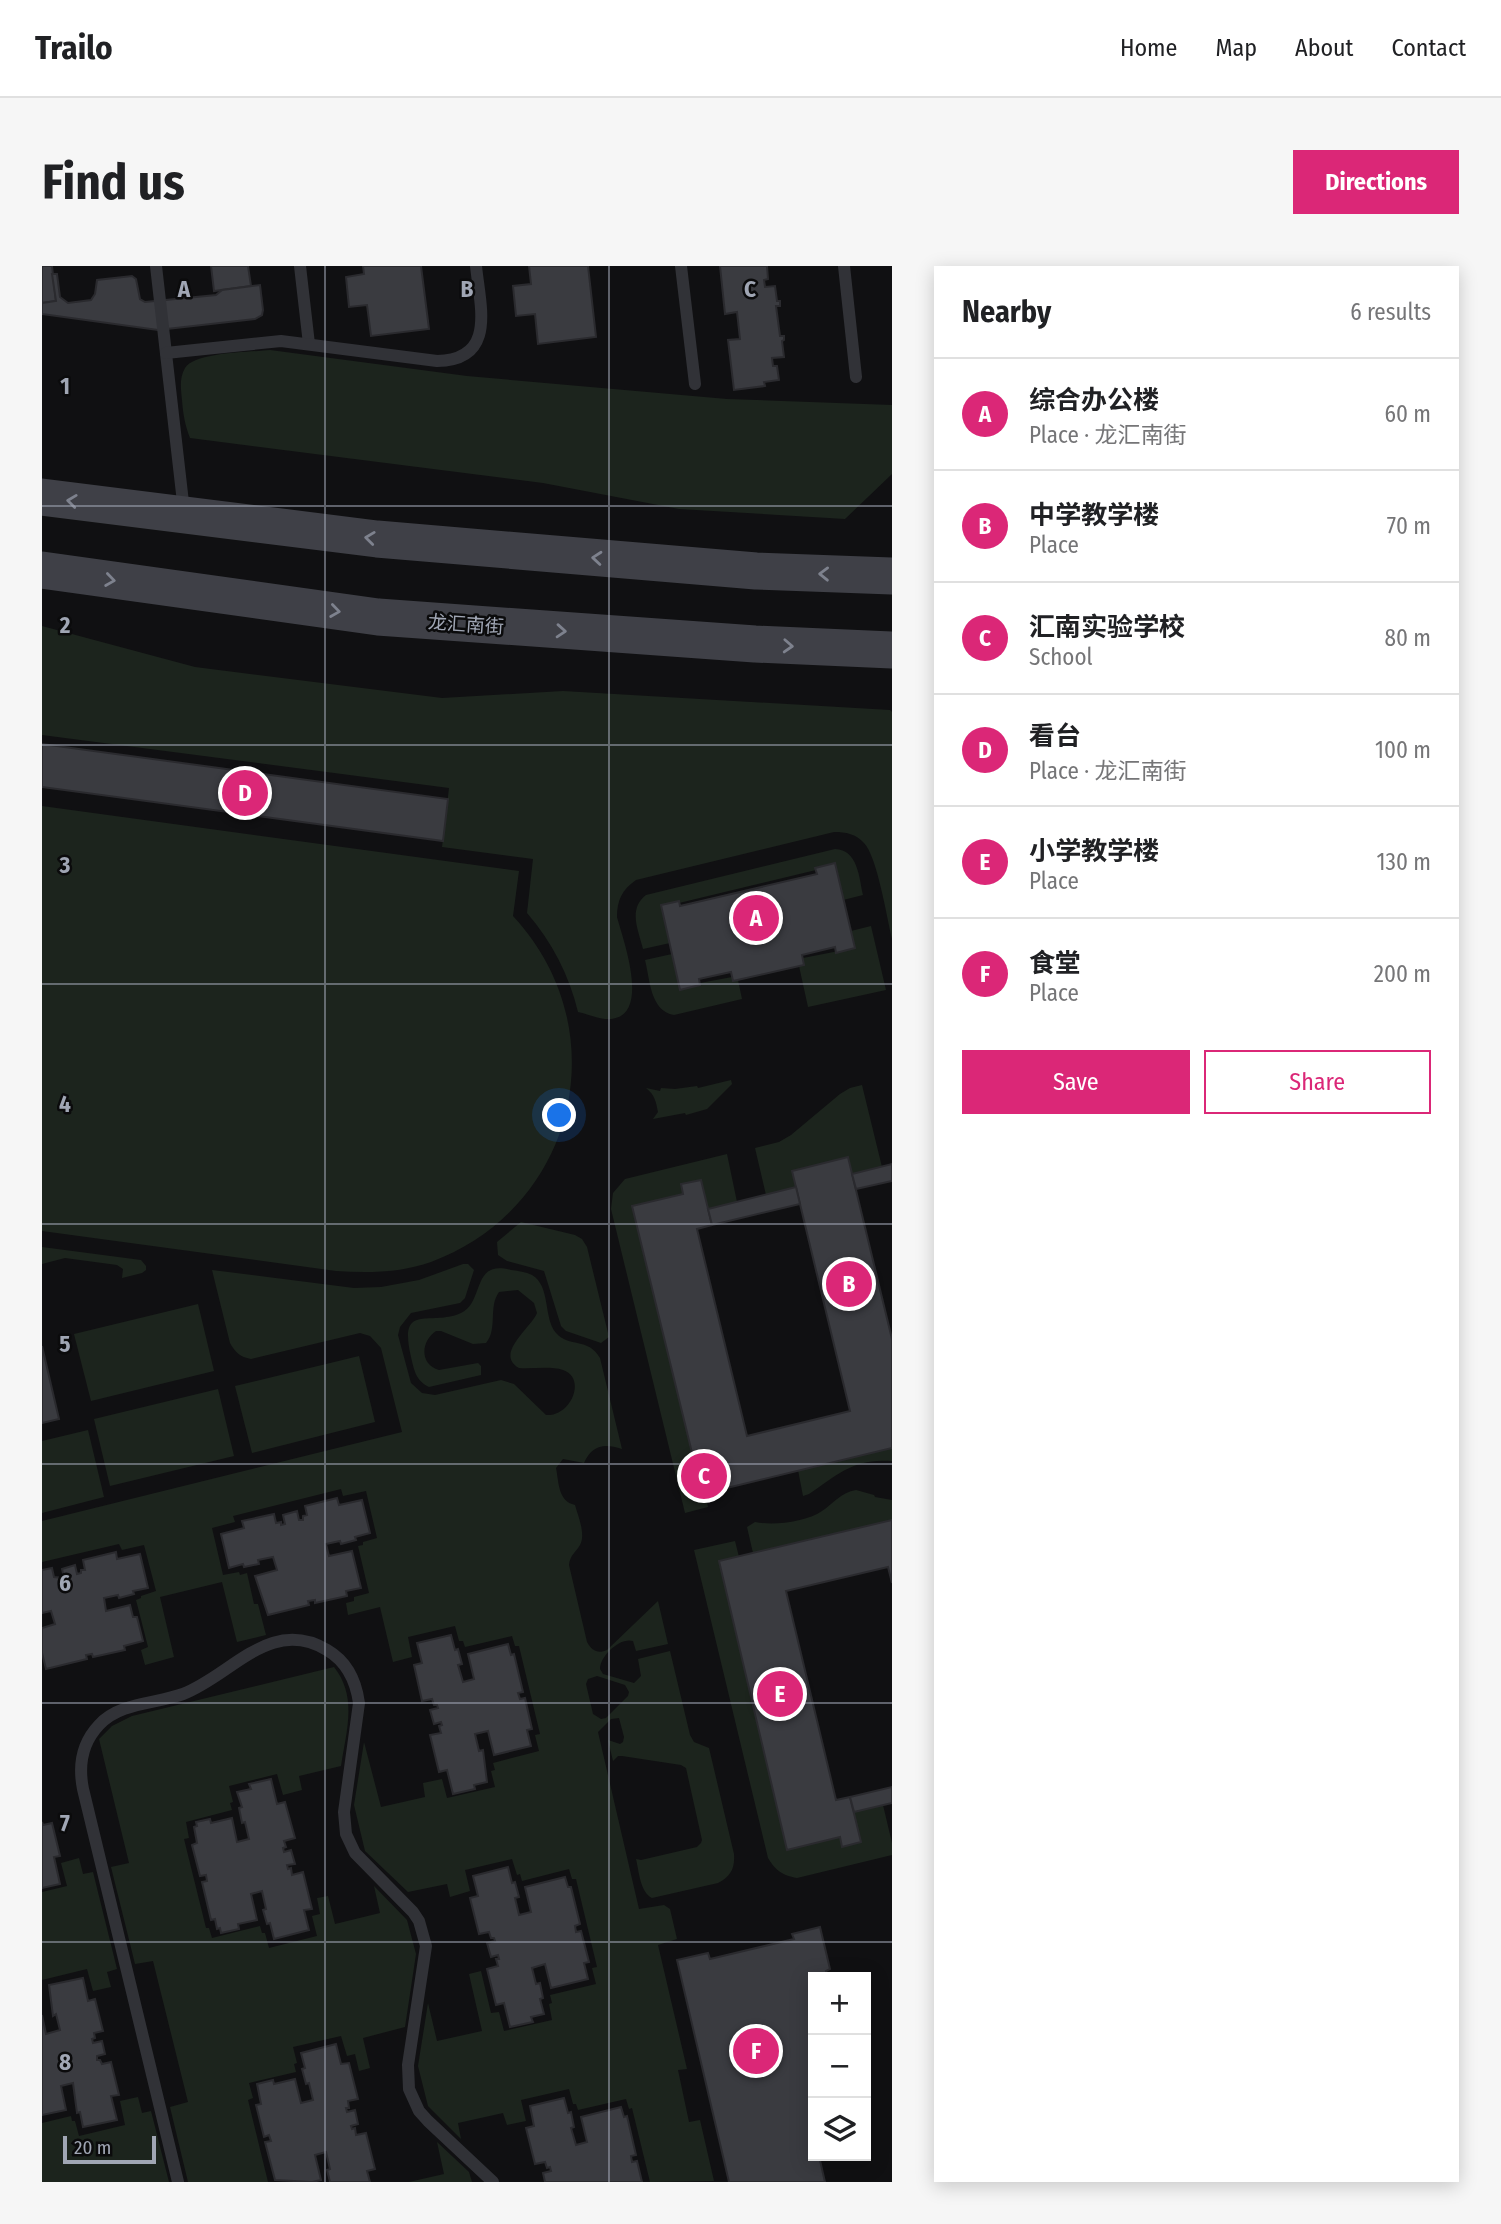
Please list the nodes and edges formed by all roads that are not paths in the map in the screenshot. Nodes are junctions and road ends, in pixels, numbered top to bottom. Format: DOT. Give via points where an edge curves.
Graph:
graph roads {
  1 [pos="156,266"];
  2 [pos="300,266"];
  3 [pos="476,266"];
  4 [pos="681,266"];
  5 [pos="844,266"];
  6 [pos="309,344"];
  7 [pos="166,353"];
  8 [pos="856,377"];
  9 [pos="695,384"];
  10 [pos="42,497"];
  11 [pos="184,515"];
  12 [pos="42,570"];
  13 [pos="892,576"];
  14 [pos="892,650"];
  15 [pos="178,2182"];
  16 [pos="493,2182"];
  1 -- 7 [label="lane"];
  2 -- 6 [label="lane"];
  3 -- 6 [label="lane" via="481,332 464,355 437,361"];
  4 -- 9 [label="lane"];
  5 -- 8 [label="lane"];
  6 -- 7 [label="lane" via="272,341"];
  7 -- 11 [label="lane"];
  11 -- 10 [label="main road, one-way"];
  13 -- 11 [label="main road, one-way" via="756,571 418,542"];
  12 -- 14 [label="main road, 龙汇南街, one-way" via="378,617"];
  15 -- 16 [label="lane" via="83,1789 82,1754 99,1724 115,1712 184,1693 258,1648 292,1640 325,1649 353,1678 359,1703 344,1812 346,1834 355,1853 413,1912 424,1934 425,1957 407,2077 413,2100 428,2121"];
}
